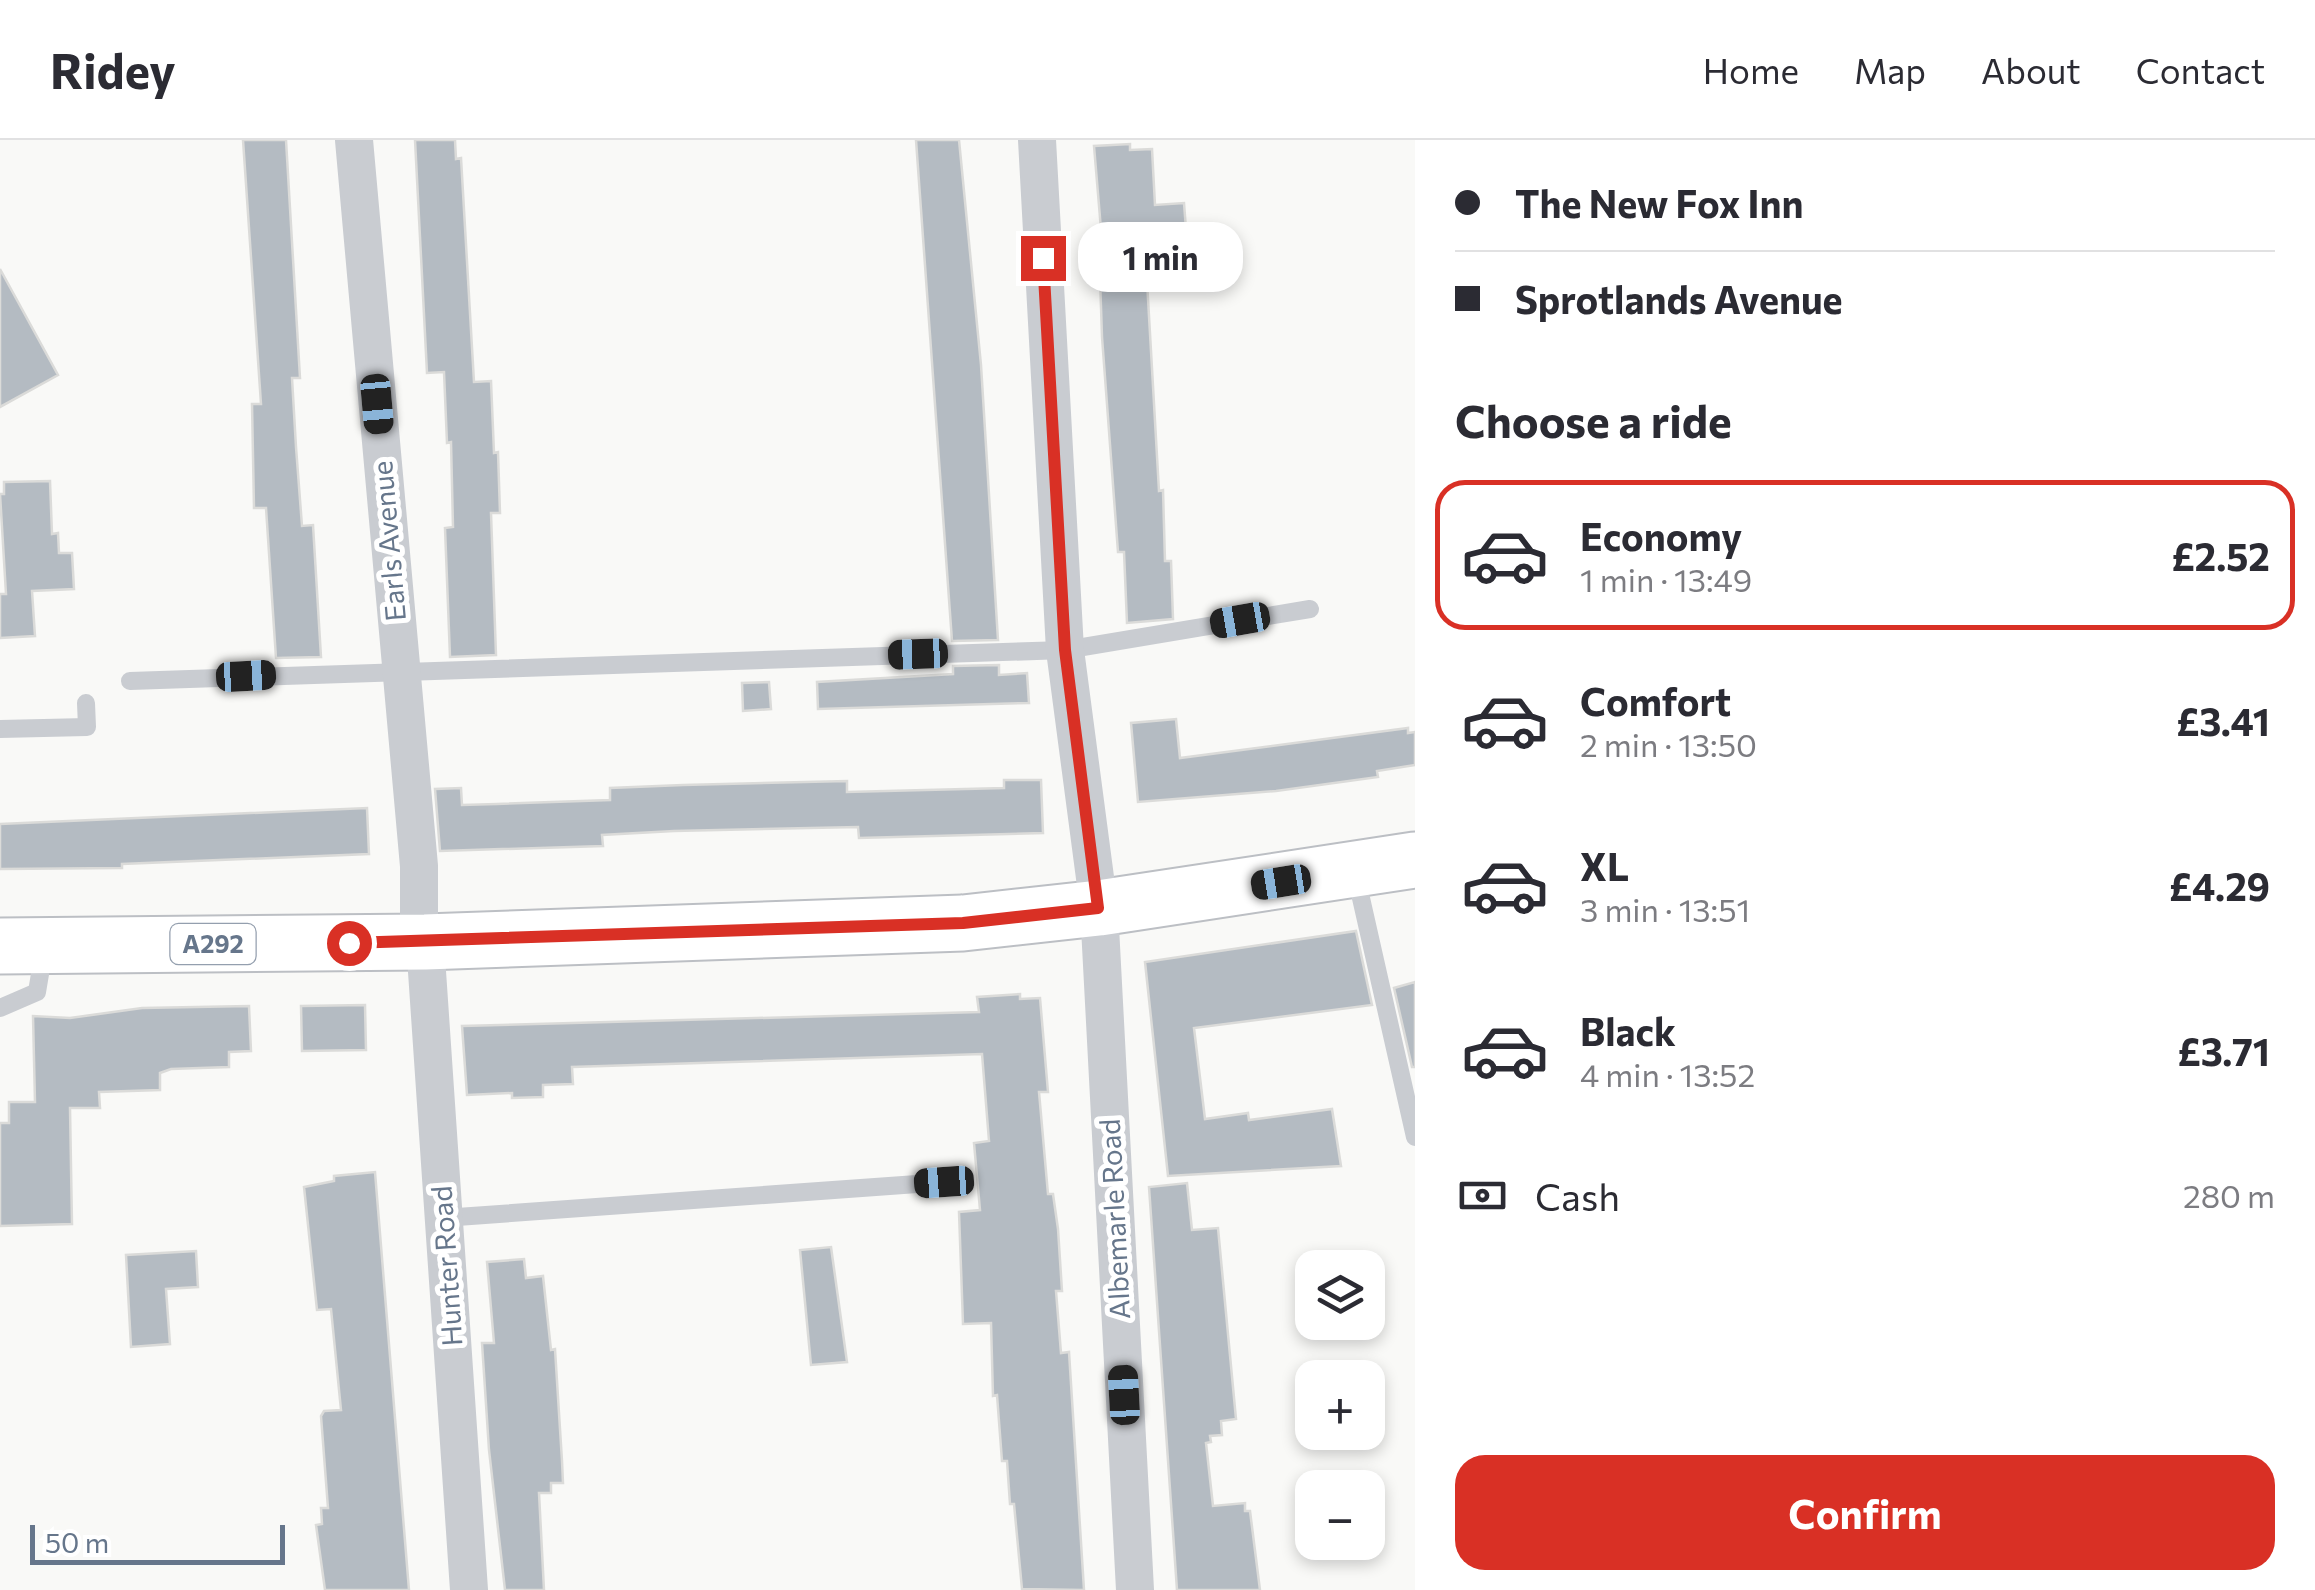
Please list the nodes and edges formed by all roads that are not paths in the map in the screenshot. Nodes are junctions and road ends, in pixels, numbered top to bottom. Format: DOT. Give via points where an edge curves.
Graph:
graph roads {
  1 [pos="354,140"];
  2 [pos="1037,140"];
  3 [pos="1310,609"];
  4 [pos="1065,650"];
  5 [pos="400,669"];
  6 [pos="130,681"];
  7 [pos="86,702"];
  8 [pos="0,729"];
  9 [pos="1415,860"];
  10 [pos="1354,871"];
  11 [pos="1098,908"];
  12 [pos="425,942"];
  13 [pos="22,946"];
  14 [pos="0,1008"];
  15 [pos="1415,1137"];
  16 [pos="944,1182"];
  17 [pos="444,1218"];
  18 [pos="469,1590"];
  19 [pos="1135,1590"];
  1 -- 5 [label="street, Earls Avenue"];
  2 -- 4 [label="street, Albemarle Road"];
  3 -- 4 [label="lane"];
  4 -- 5 [label="lane"];
  4 -- 11 [label="street, Albemarle Road"];
  5 -- 6 [label="lane"];
  5 -- 12 [label="street, Earls Avenue"];
  7 -- 8 [label="lane" via="86,728"];
  9 -- 10 [label="main road, A292"];
  10 -- 11 [label="main road, A292"];
  10 -- 15 [label="lane"];
  11 -- 12 [label="main road, A292" via="963,923"];
  11 -- 19 [label="street, Albemarle Road"];
  12 -- 13 [label="main road, A292"];
  12 -- 17 [label="street, Hunter Road"];
  13 -- 14 [label="lane" via="37,992"];
  16 -- 17 [label="lane"];
  17 -- 18 [label="street, Hunter Road"];
}
